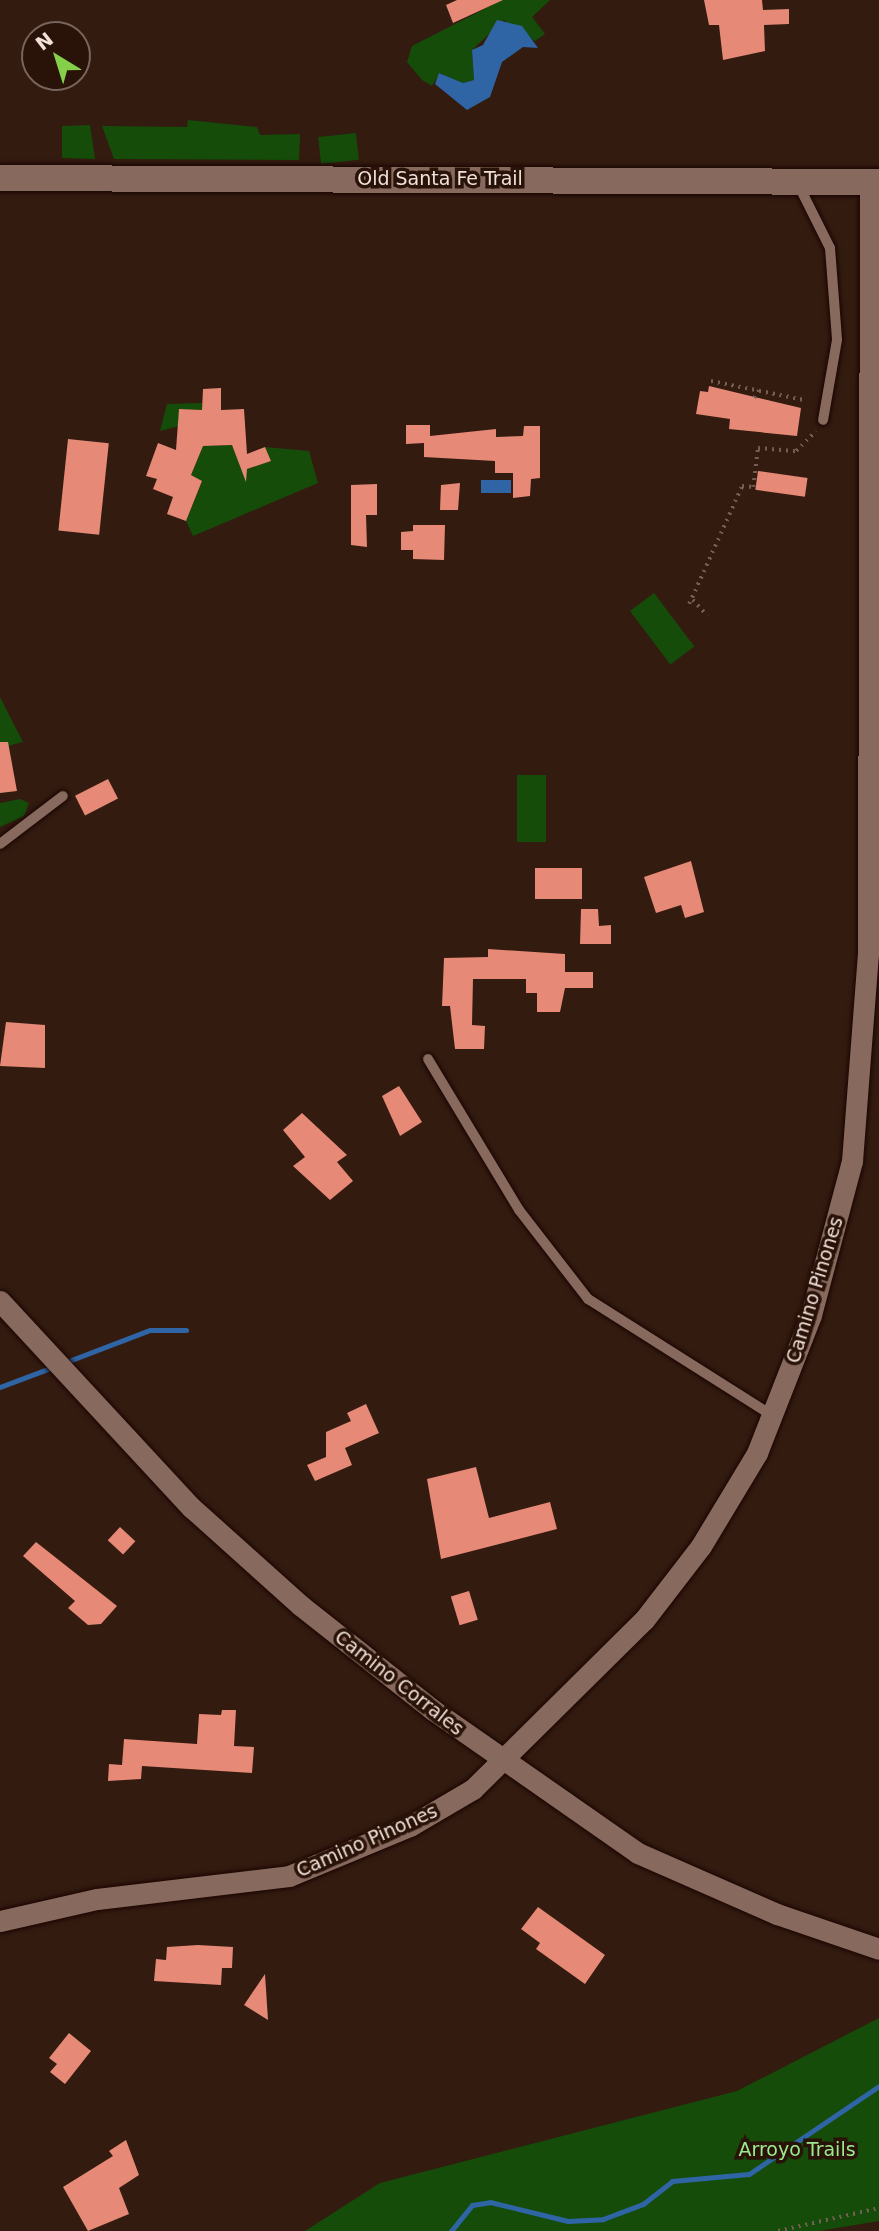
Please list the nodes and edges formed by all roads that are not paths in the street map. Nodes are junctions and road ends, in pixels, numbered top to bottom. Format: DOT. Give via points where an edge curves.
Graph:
graph roads {
  1 [pos="0,178"];
  2 [pos="795,181"];
  3 [pos="874,182"];
  4 [pos="823,420"];
  5 [pos="63,796"];
  6 [pos="0,844"];
  7 [pos="428,1059"];
  8 [pos="0,1301"];
  9 [pos="773,1416"];
  10 [pos="504,1762"];
  11 [pos="0,1921"];
  12 [pos="879,1949"];
  1 -- 2 [label="street, Old Santa Fe Trail"];
  2 -- 3 [label="street, Old Santa Fe Trail"];
  2 -- 4 [label="lane" via="830,248 837,340"];
  3 -- 9 [label="street, Camino Pinones" via="866,980 852,1161 811,1315"];
  5 -- 6 [label="lane"];
  7 -- 9 [label="lane" via="519,1210 589,1299"];
  8 -- 10 [label="street, Camino Corrales" via="192,1508 300,1605"];
  9 -- 10 [label="street, Camino Pinones" via="701,1546 644,1620"];
  10 -- 11 [label="street, Camino Pinones" via="473,1790 410,1826 289,1876 97,1899"];
  10 -- 12 [label="street, Camino Corrales" via="638,1853 777,1914"];
}
